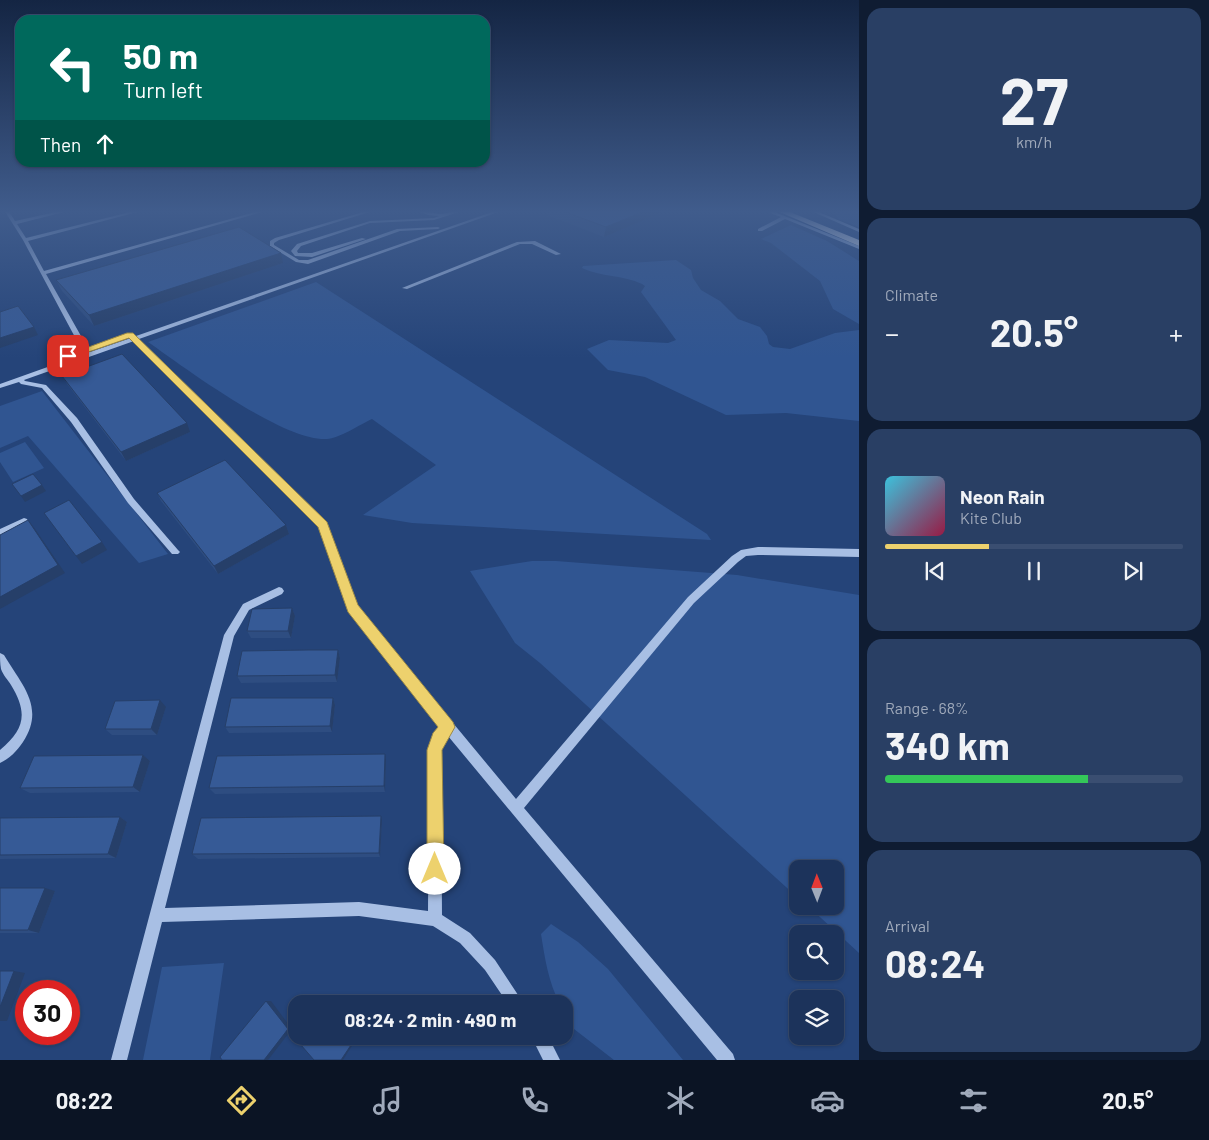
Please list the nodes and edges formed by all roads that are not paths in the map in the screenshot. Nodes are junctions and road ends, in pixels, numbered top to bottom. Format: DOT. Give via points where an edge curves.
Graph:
graph roads {
  1 [pos="35,259"];
  2 [pos="90,259"];
  3 [pos="299,259"];
  4 [pos="315,259"];
  5 [pos="353,259"];
  6 [pos="477,259"];
  7 [pos="42,273"];
  8 [pos="405,288"];
  9 [pos="132,337"];
  10 [pos="87,352"];
  11 [pos="20,378"];
  12 [pos="0,380"];
  13 [pos="0,386"];
  14 [pos="24,521"];
  15 [pos="0,533"];
  16 [pos="175,552"];
  17 [pos="859,553"];
  18 [pos="278,591"];
  19 [pos="0,658"];
  20 [pos="448,727"];
  21 [pos="0,757"];
  22 [pos="516,808"];
  23 [pos="157,915"];
  24 [pos="435,919"];
  25 [pos="511,995"];
  26 [pos="544,1045"];
  27 [pos="119,1060"];
  28 [pos="552,1060"];
  29 [pos="727,1060"];
  1 -- 7 [label="street"];
  2 -- 7 [label="street"];
  3 -- 4 [label="street" via="304,262"];
  5 -- 9 [label="street"];
  6 -- 8 [label="street"];
  7 -- 10 [label="street"];
  9 -- 10 [label="street"];
  9 -- 20 [label="street" via="323,525 352,608"];
  10 -- 11 [label="street"];
  10 -- 12 [label="street"];
  11 -- 13 [label="street"];
  11 -- 16 [label="street" via="23,383 44,386 74,420 131,502"];
  14 -- 15 [label="street"];
  17 -- 22 [label="street" via="758,551 744,553 735,559 691,600"];
  18 -- 23 [label="street" via="246,607 229,635"];
  19 -- 21 [label="street" via="27,706 26,723 12,749"];
  20 -- 22 [label="street"];
  20 -- 24 [label="street" via="435,750"];
  22 -- 29 [label="street"];
  23 -- 24 [label="street" via="359,909"];
  23 -- 27 [label="street"];
  24 -- 25 [label="street" via="465,938 490,965"];
  26 -- 28 [label="street"];
}
